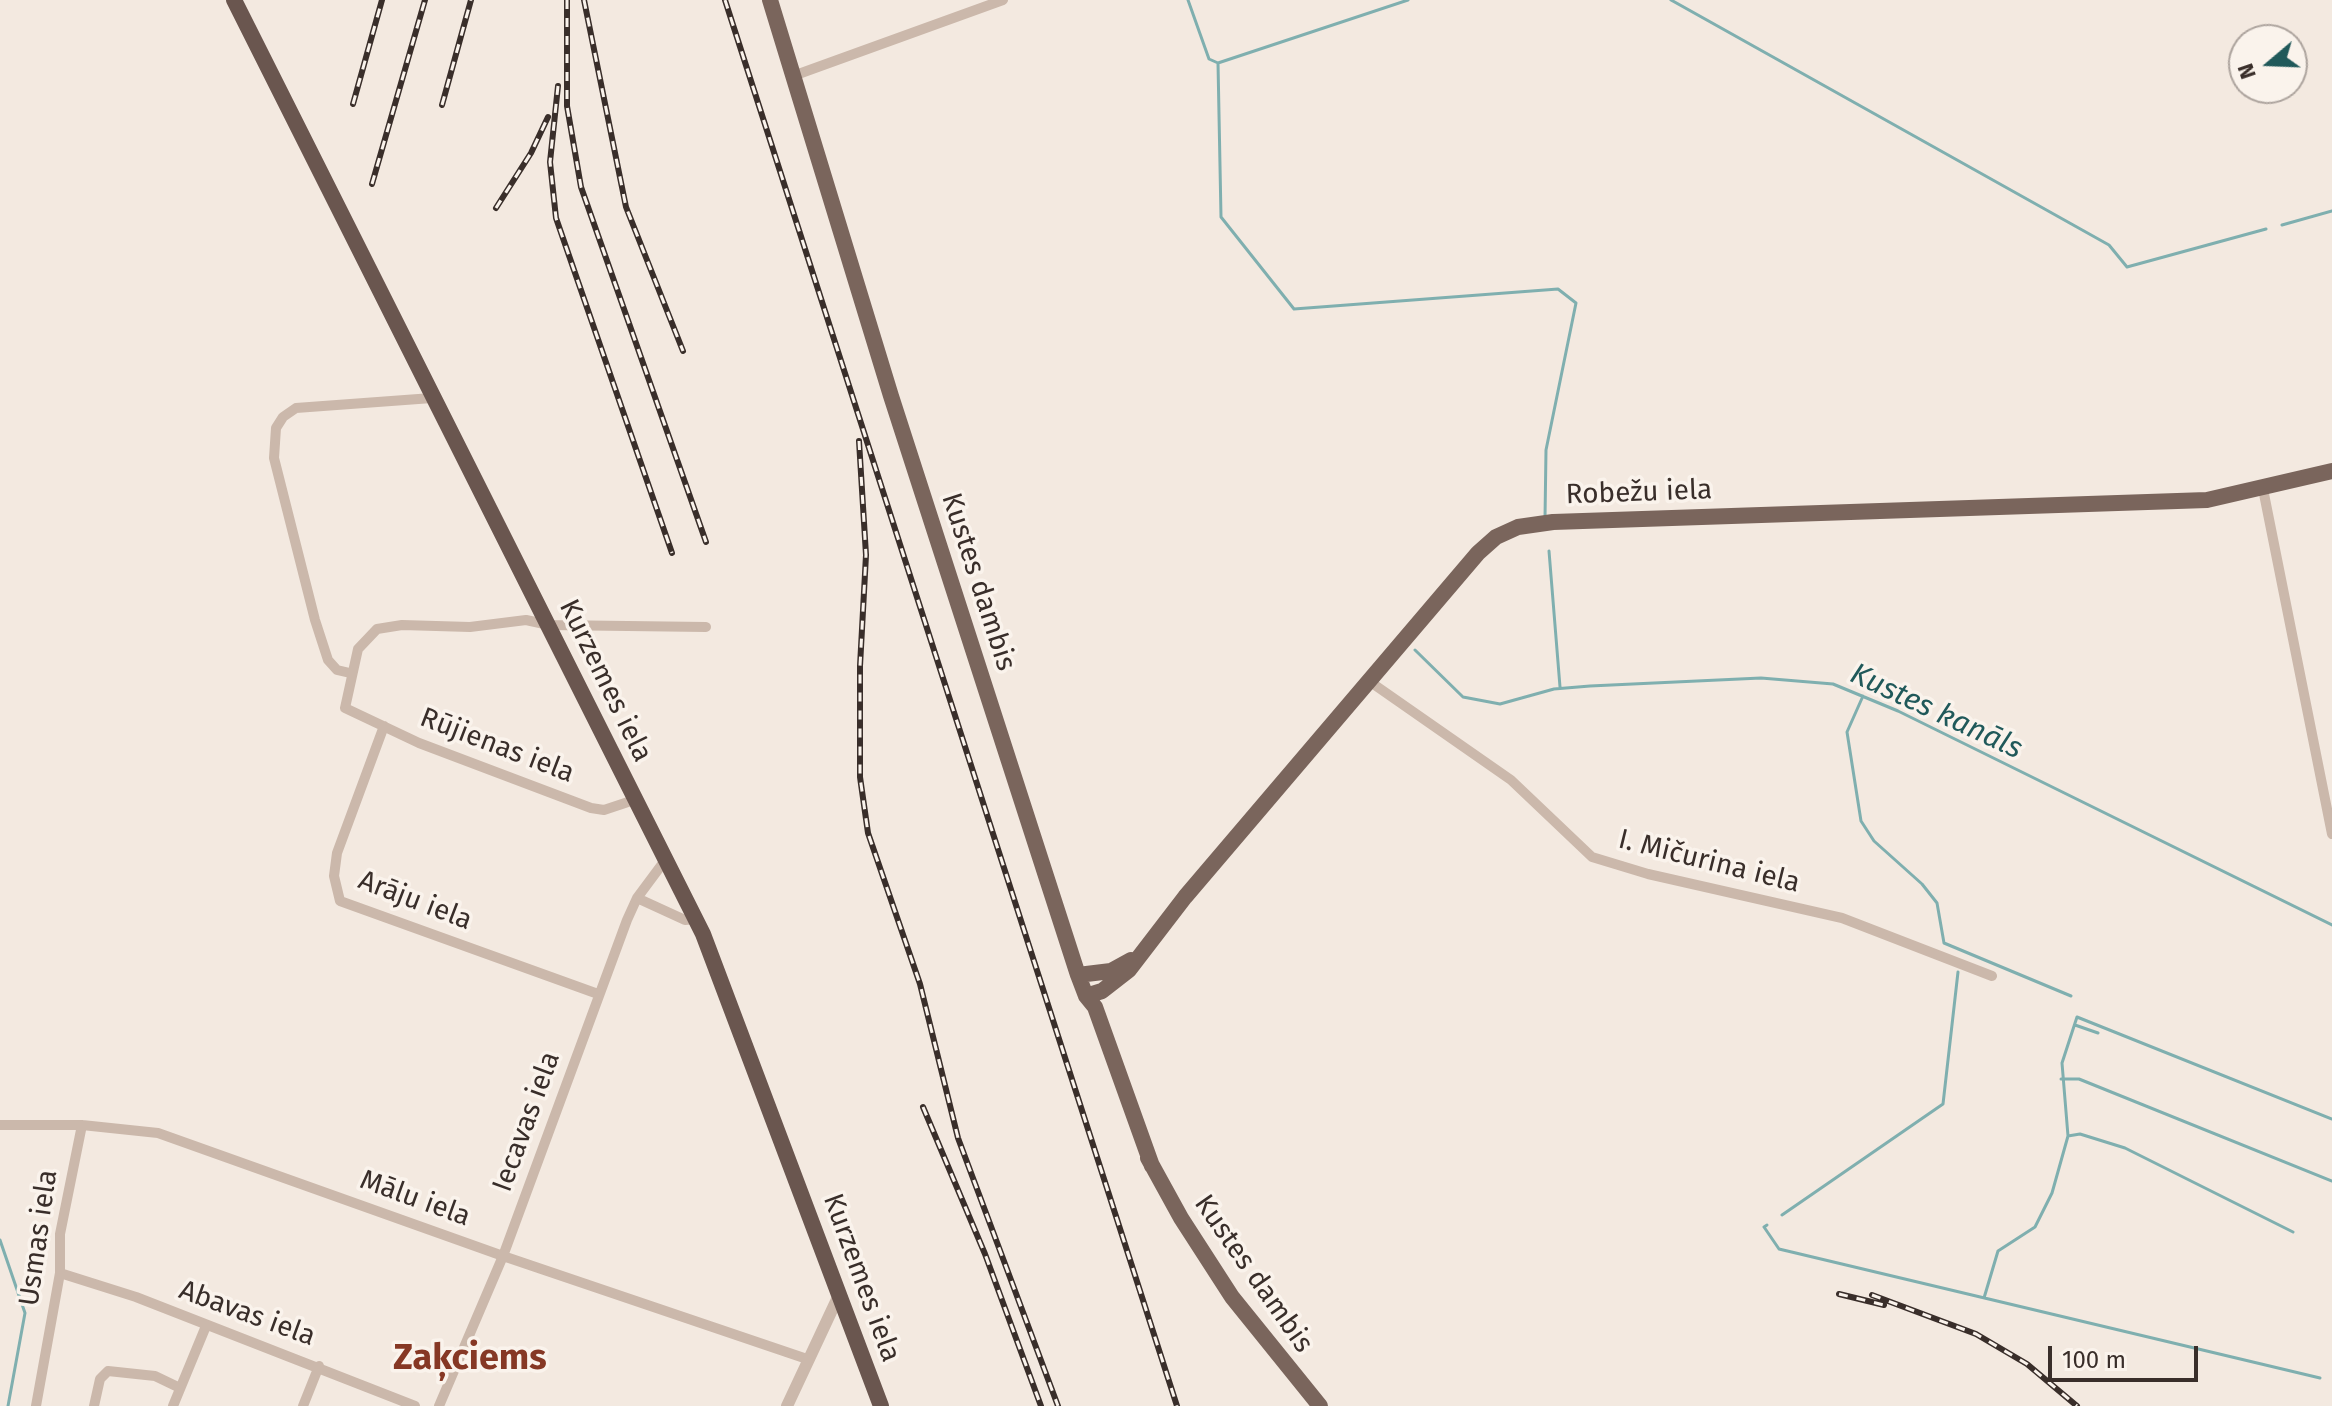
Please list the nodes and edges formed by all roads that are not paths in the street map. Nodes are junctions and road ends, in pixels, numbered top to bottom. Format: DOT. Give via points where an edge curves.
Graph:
graph roads {
  1 [pos="234,0"];
  2 [pos="770,0"];
  3 [pos="1003,0"];
  4 [pos="793,76"];
  5 [pos="432,398"];
  6 [pos="2332,471"];
  7 [pos="2263,489"];
  8 [pos="549,625"];
  9 [pos="706,627"];
  10 [pos="350,673"];
  11 [pos="1369,681"];
  12 [pos="384,726"];
  13 [pos="634,800"];
  14 [pos="2332,834"];
  15 [pos="666,859"];
  16 [pos="637,898"];
  17 [pos="696,919"];
  18 [pos="1138,954"];
  19 [pos="1078,975"];
  20 [pos="1992,976"];
  21 [pos="598,994"];
  22 [pos="1086,996"];
  23 [pos="0,1125"];
  24 [pos="82,1125"];
  25 [pos="503,1256"];
  26 [pos="60,1273"];
  27 [pos="839,1295"];
  28 [pos="206,1326"];
  29 [pos="807,1359"];
  30 [pos="319,1366"];
  31 [pos="180,1388"];
  32 [pos="36,1406"];
  33 [pos="94,1406"];
  34 [pos="173,1406"];
  35 [pos="303,1406"];
  36 [pos="415,1406"];
  37 [pos="439,1406"];
  38 [pos="787,1406"];
  39 [pos="881,1406"];
  40 [pos="1320,1406"];
  1 -- 5 [label="highway, Kurzemes iela"];
  2 -- 4 [label="main road, Kustes dambis"];
  3 -- 4 [label="street"];
  4 -- 19 [label="main road, Kustes dambis"];
  5 -- 8 [label="highway, Kurzemes iela"];
  5 -- 10 [label="street" via="296,408 276,428 274,458 315,620 328,660 337,670"];
  6 -- 7 [label="main road, Robežu iela"];
  7 -- 11 [label="main road, Robežu iela" via="2182,502 1518,527 1478,553"];
  7 -- 14 [label="street"];
  8 -- 9 [label="street"];
  8 -- 10 [label="street" via="526,620 377,629 358,649"];
  8 -- 13 [label="highway, Kurzemes iela"];
  10 -- 12 [label="street, Rūjienas iela" via="345,708"];
  11 -- 18 [label="main road, Robežu iela"];
  11 -- 20 [label="street, I. Mičurina iela" via="1511,780 1592,857 1842,918"];
  12 -- 13 [label="street, Rūjienas iela" via="591,808 604,810"];
  12 -- 21 [label="street, Arāju iela" via="337,853 334,876 340,901"];
  13 -- 15 [label="highway, Kurzemes iela"];
  15 -- 16 [label="street, Iecavas iela"];
  15 -- 17 [label="highway, Kurzemes iela"];
  16 -- 17 [label="street" via="685,920"];
  16 -- 21 [label="street, Iecavas iela"];
  17 -- 27 [label="highway, Kurzemes iela"];
  18 -- 19 [label="main road, Robežu iela" via="1111,971"];
  18 -- 22 [label="main road, Robežu iela" via="1119,980"];
  19 -- 22 [label="main road, Kustes dambis"];
  21 -- 25 [label="street, Iecavas iela"];
  22 -- 40 [label="main road, Kustes dambis" via="1095,1007 1152,1166 1223,1284"];
  23 -- 24 [label="street, Mālu iela"];
  24 -- 25 [label="street, Mālu iela" via="158,1133"];
  24 -- 26 [label="street, Usmas iela" via="60,1234"];
  25 -- 29 [label="street, Mālu iela"];
  25 -- 37 [label="street, Iecavas iela"];
  26 -- 28 [label="street, Abavas iela"];
  26 -- 32 [label="street, Usmas iela"];
  27 -- 29 [label="street"];
  27 -- 39 [label="highway, Kurzemes iela"];
  28 -- 30 [label="street, Abavas iela"];
  28 -- 31 [label="street"];
  29 -- 38 [label="street"];
  30 -- 35 [label="street"];
  30 -- 36 [label="street, Abavas iela"];
  31 -- 33 [label="street" via="155,1376 108,1371 100,1379"];
  31 -- 34 [label="street"];
}
